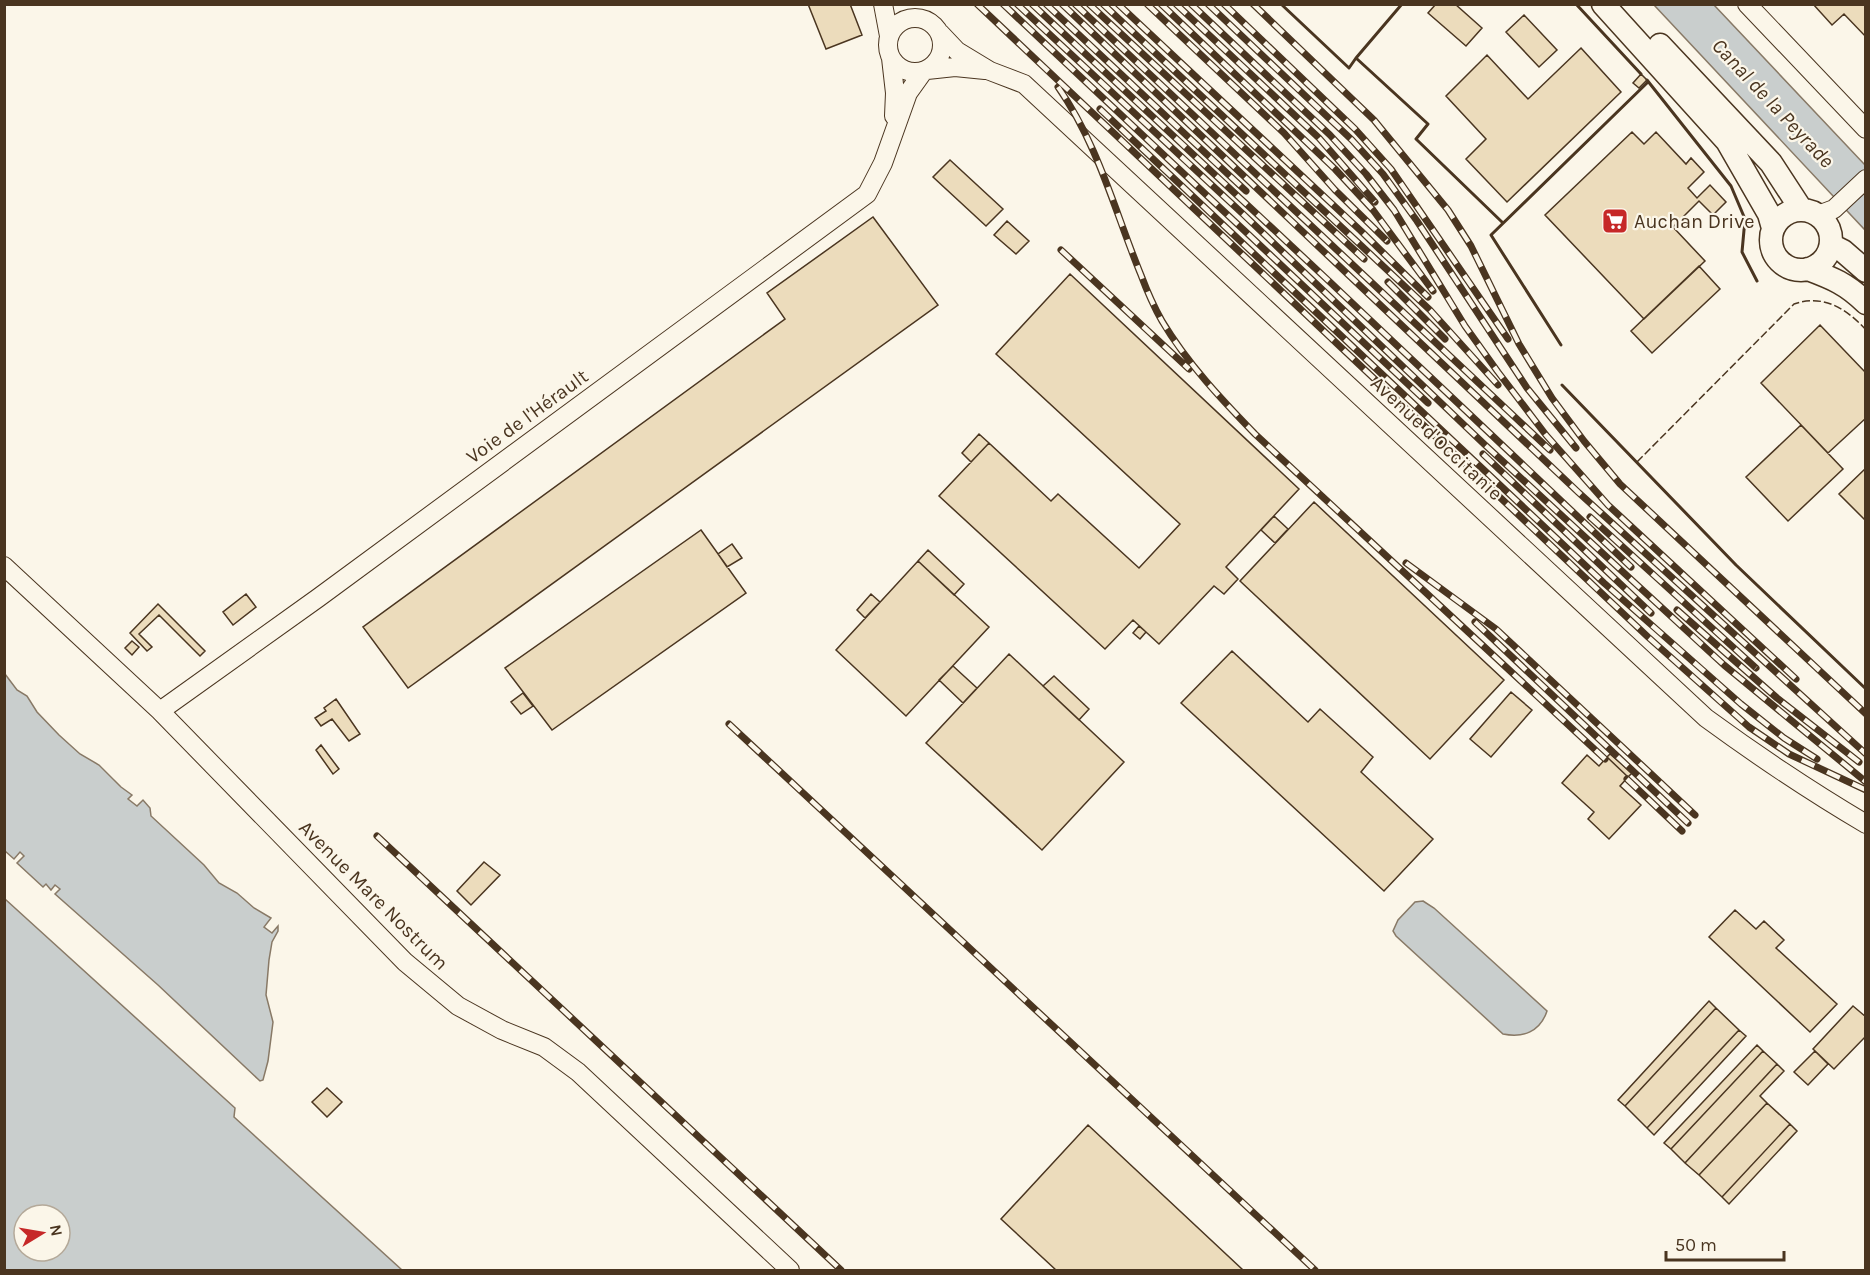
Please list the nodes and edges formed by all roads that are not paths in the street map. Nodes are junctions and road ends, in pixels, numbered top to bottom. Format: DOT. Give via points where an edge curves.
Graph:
graph roads {
  1 [pos="883,4"];
  2 [pos="904,4"];
  3 [pos="1602,4"];
  4 [pos="1623,4"];
  5 [pos="1747,4"];
  6 [pos="922,18"];
  7 [pos="940,33"];
  8 [pos="889,36"];
  9 [pos="891,58"];
  10 [pos="925,71"];
  11 [pos="990,71"];
  12 [pos="1866,129"];
  13 [pos="893,134"];
  14 [pos="1866,178"];
  15 [pos="1820,214"];
  16 [pos="1773,228"];
  17 [pos="1831,245"];
  18 [pos="1808,269"];
  19 [pos="1866,271"];
  20 [pos="1866,303"];
  21 [pos="4,566"];
  22 [pos="160,711"];
  23 [pos="1866,824"];
  24 [pos="790,1270"];
  1 -- 8 [label="street"];
  2 -- 6 [label="street, Avenue d'Occitanie"];
  3 -- 16 [label="main road" via="1727,141 1769,214"];
  4 -- 15 [label="main road"];
  5 -- 12 [label="street"];
  6 -- 7 [label="street, Avenue d'Occitanie"];
  6 -- 8 [label="street" via="902,21"];
  7 -- 10 [label="street" via="943,47 938,61"];
  7 -- 11 [label="street, Avenue d'Occitanie" via="957,51"];
  8 -- 9 [label="street"];
  9 -- 10 [label="street, Avenue d'Occitanie" via="899,68"];
  9 -- 13 [label="street" via="895,93"];
  10 -- 11 [label="street, Avenue d'Occitanie" via="956,67"];
  10 -- 13 [label="street, Voie de l'Hérault" via="908,93"];
  11 -- 23 [label="street, Avenue d'Occitanie" via="1024,84 1706,718 1755,755"];
  13 -- 22 [label="street, Voie de l'Hérault" via="867,194"];
  14 -- 15 [label="street"];
  15 -- 16 [label="main road" via="1784,214"];
  15 -- 17 [label="main road" via="1830,230"];
  16 -- 18 [label="main road" via="1772,246 1780,262 1789,268"];
  17 -- 18 [label="main road" via="1823,261"];
  17 -- 19 [label="main road"];
  18 -- 20 [label="main road" via="1851,288"];
  21 -- 22 [label="street, Avenue Mare Nostrum"];
  22 -- 24 [label="street, Avenue Mare Nostrum" via="405,962 458,1006 544,1047 578,1072"];
}
